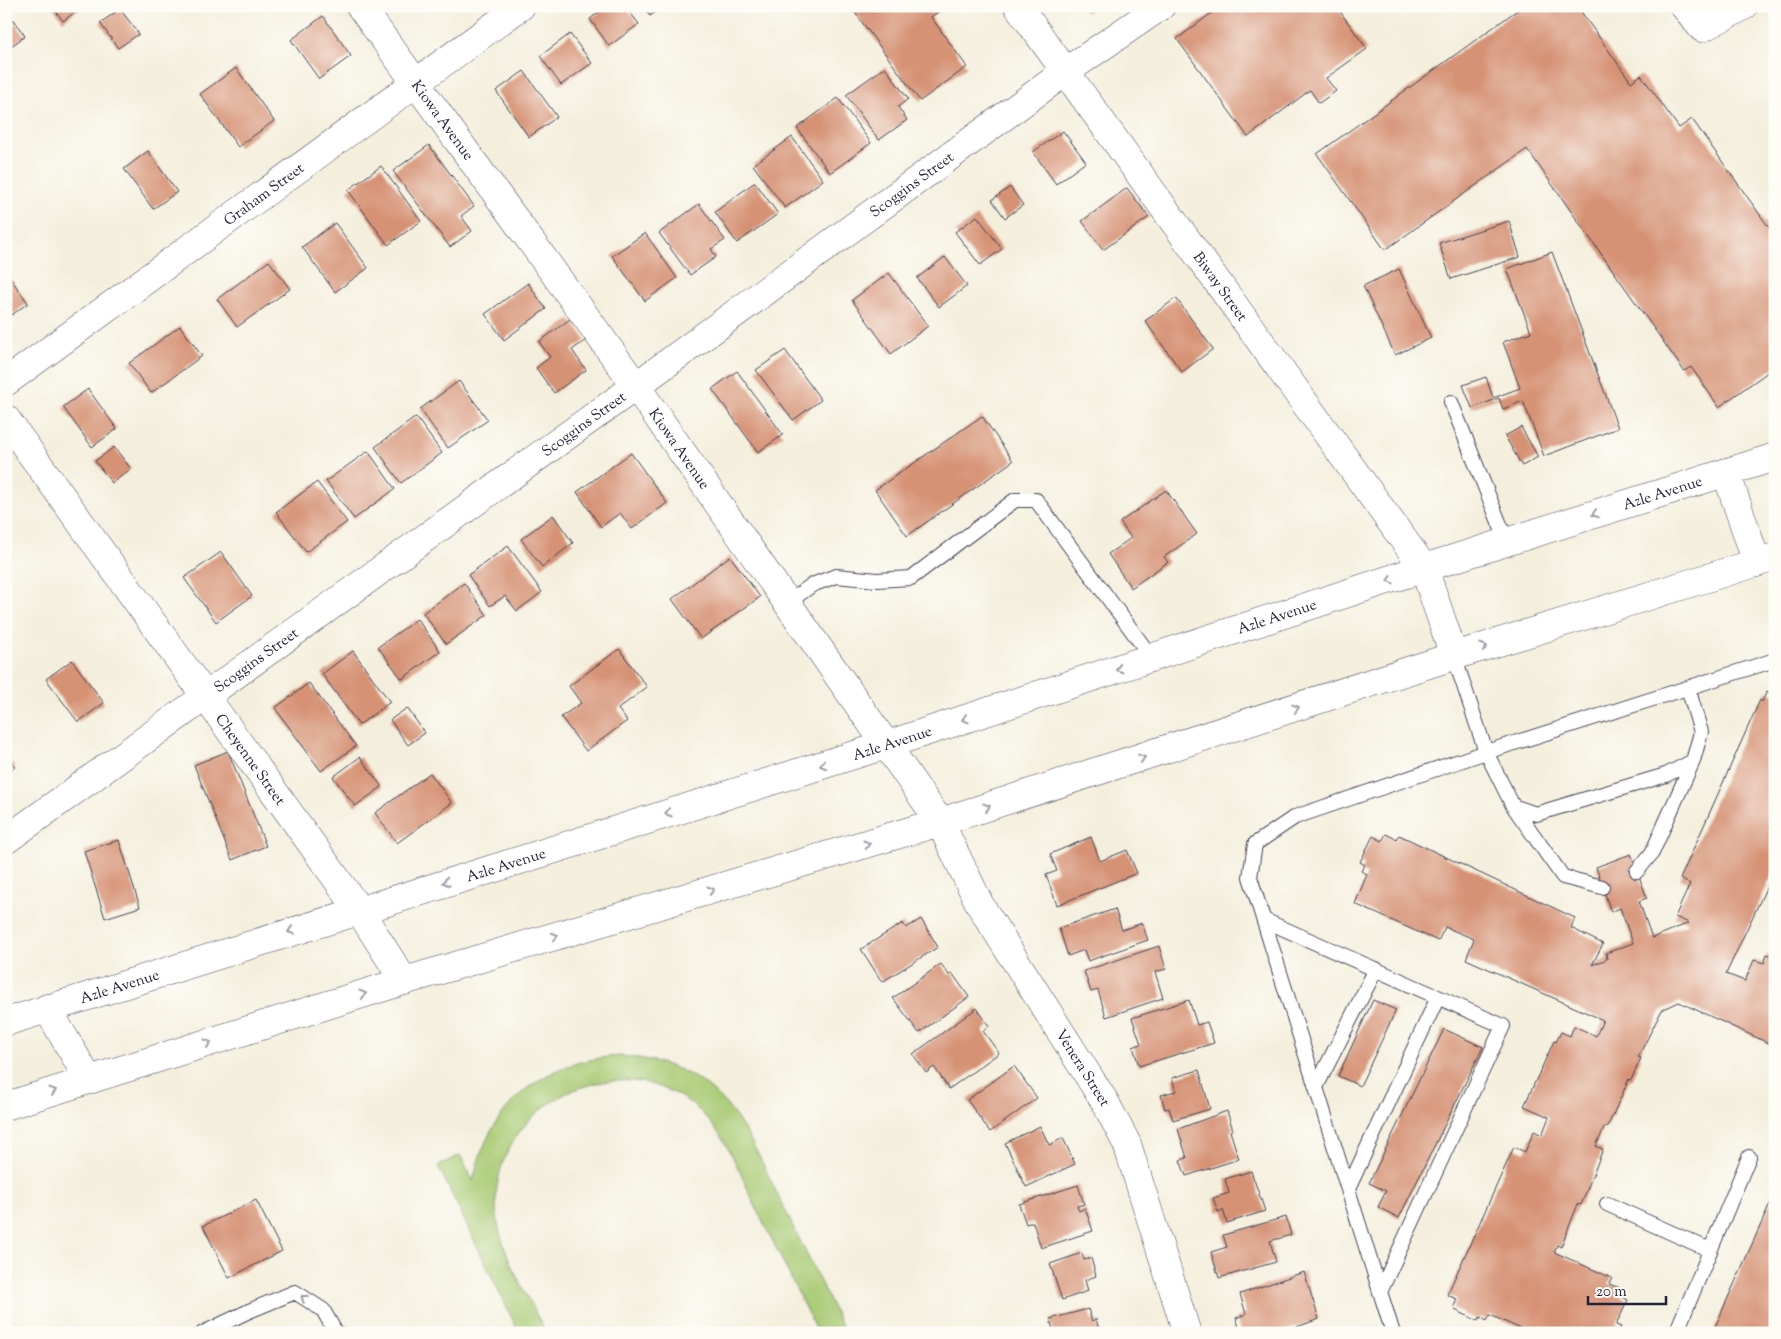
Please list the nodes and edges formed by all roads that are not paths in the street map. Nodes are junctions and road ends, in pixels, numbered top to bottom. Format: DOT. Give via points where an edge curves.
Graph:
graph roads {
  1 [pos="360,6"];
  2 [pos="521,6"];
  3 [pos="1018,6"];
  4 [pos="1161,6"];
  5 [pos="1684,6"];
  6 [pos="1744,6"];
  7 [pos="1066,72"];
  8 [pos="415,84"];
  9 [pos="6,382"];
  10 [pos="636,386"];
  11 [pos="1451,402"];
  12 [pos="6,419"];
  13 [pos="1775,457"];
  14 [pos="1726,472"];
  15 [pos="1507,542"];
  16 [pos="1766,560"];
  17 [pos="1424,568"];
  18 [pos="787,602"];
  19 [pos="1454,656"];
  20 [pos="1152,658"];
  21 [pos="1775,660"];
  22 [pos="1688,688"];
  23 [pos="207,695"];
  24 [pos="886,745"];
  25 [pos="1486,752"];
  26 [pos="1693,761"];
  27 [pos="1513,806"];
  28 [pos="940,822"];
  29 [pos="6,840"];
  30 [pos="1637,871"];
  31 [pos="1602,887"];
  32 [pos="358,910"];
  33 [pos="1264,920"];
  34 [pos="1376,970"];
  35 [pos="404,981"];
  36 [pos="1438,997"];
  37 [pos="47,1008"];
  38 [pos="6,1022"];
  39 [pos="89,1080"];
  40 [pos="1316,1087"];
  41 [pos="6,1106"];
  42 [pos="1749,1157"];
  43 [pos="1348,1189"];
  44 [pos="1606,1204"];
  45 [pos="1710,1250"];
  46 [pos="1380,1292"];
  47 [pos="203,1333"];
  48 [pos="336,1333"];
  49 [pos="1187,1333"];
  50 [pos="1393,1333"];
  51 [pos="1676,1333"];
  1 -- 8 [label="street, Kiowa Avenue"];
  2 -- 8 [label="street, Graham Street"];
  3 -- 7 [label="street, Biway Street"];
  4 -- 7 [label="street, Scoggins Street"];
  5 -- 6 [label="street" via="1702,28"];
  7 -- 10 [label="street, Scoggins Street"];
  7 -- 17 [label="street, Biway Street"];
  8 -- 9 [label="street, Graham Street"];
  8 -- 10 [label="street, Kiowa Avenue"];
  10 -- 18 [label="street, Kiowa Avenue"];
  10 -- 23 [label="street, Scoggins Street"];
  11 -- 15 [label="lane"];
  12 -- 23 [label="street, Cheyenne Street"];
  13 -- 14 [label="street, Azle Avenue"];
  14 -- 15 [label="street, Azle Avenue, one-way"];
  14 -- 16 [label="street"];
  15 -- 17 [label="street, Azle Avenue"];
  19 -- 16 [label="street, one-way"];
  17 -- 19 [label="street, Biway Street"];
  17 -- 20 [label="street, Azle Avenue, one-way"];
  18 -- 20 [label="lane" via="812,585 836,576 877,580 911,578 1014,500 1036,500"];
  18 -- 24 [label="street, Kiowa Avenue"];
  19 -- 25 [label="lane"];
  28 -- 19 [label="street, one-way"];
  20 -- 24 [label="street, Azle Avenue, one-way"];
  21 -- 22 [label="lane"];
  22 -- 25 [label="lane"];
  22 -- 26 [label="lane" via="1701,732"];
  23 -- 29 [label="street, Scoggins Street"];
  23 -- 32 [label="street, Cheyenne Street"];
  24 -- 28 [label="street, Kiowa Avenue"];
  24 -- 32 [label="street, Azle Avenue, one-way"];
  25 -- 27 [label="lane"];
  25 -- 33 [label="lane" via="1295,817 1255,844 1250,877"];
  26 -- 27 [label="lane" via="1666,775 1536,814"];
  26 -- 30 [label="lane" via="1652,853"];
  27 -- 31 [label="lane" via="1563,877"];
  35 -- 28 [label="street, one-way"];
  28 -- 49 [label="street, Venera Street" via="980,905 1105,1102 1127,1144"];
  32 -- 35 [label="street, Cheyenne Street"];
  32 -- 37 [label="street, Azle Avenue, one-way"];
  33 -- 34 [label="lane"];
  33 -- 40 [label="lane"];
  34 -- 36 [label="lane"];
  34 -- 40 [label="lane"];
  39 -- 35 [label="street, one-way"];
  36 -- 43 [label="lane"];
  36 -- 46 [label="lane" via="1503,1026"];
  37 -- 38 [label="street, Azle Avenue"];
  37 -- 39 [label="street"];
  41 -- 39 [label="street, one-way"];
  40 -- 43 [label="lane"];
  42 -- 45 [label="lane"];
  43 -- 46 [label="lane"];
  44 -- 45 [label="lane"];
  45 -- 51 [label="lane"];
  46 -- 50 [label="lane"];
  48 -- 47 [label="lane, one-way" via="323,1310 295,1292"];
}
